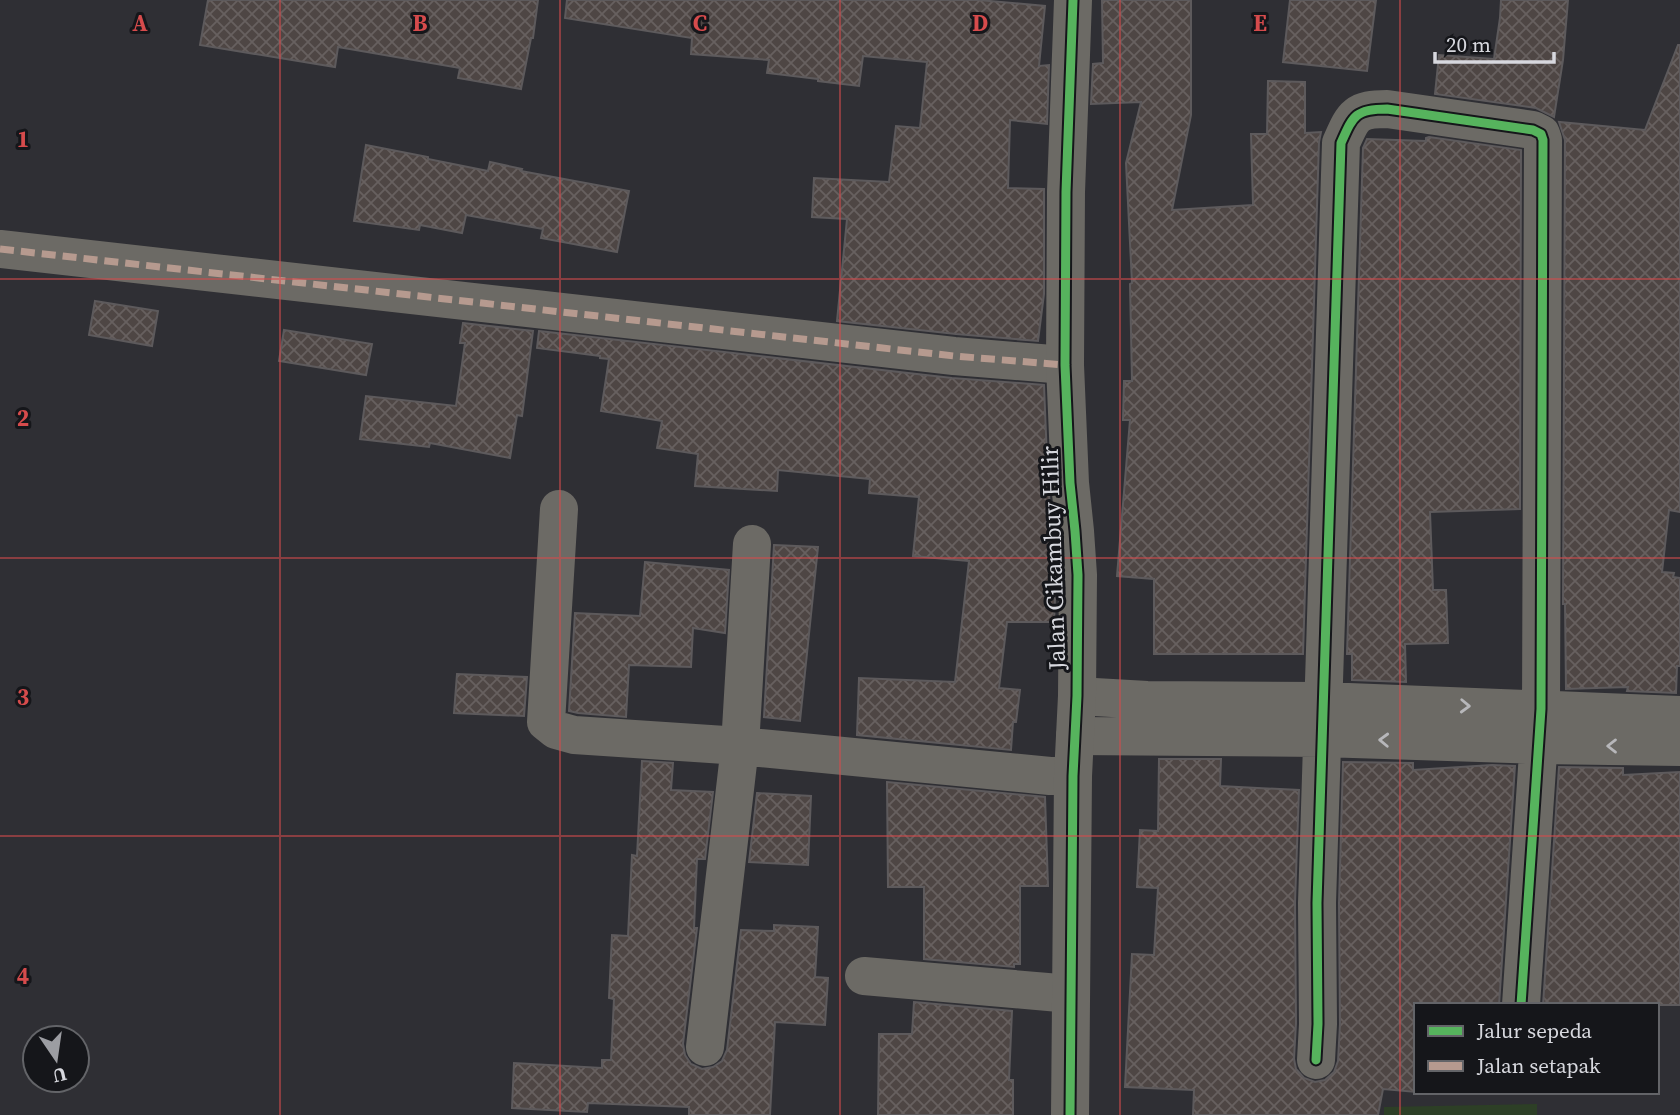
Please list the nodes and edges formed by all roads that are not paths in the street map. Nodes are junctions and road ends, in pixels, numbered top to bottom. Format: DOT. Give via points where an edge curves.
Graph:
graph roads {
  1 [pos="1073,0"];
  2 [pos="0,249"];
  3 [pos="1065,365"];
  4 [pos="559,509"];
  5 [pos="752,544"];
  6 [pos="1077,696"];
  7 [pos="1680,715"];
  8 [pos="1323,719"];
  9 [pos="1541,727"];
  10 [pos="1075,736"];
  11 [pos="740,746"];
  12 [pos="1680,747"];
  13 [pos="1073,776"];
  14 [pos="864,976"];
  15 [pos="1071,994"];
  16 [pos="1521,1003"];
  17 [pos="705,1046"];
  18 [pos="1316,1060"];
  19 [pos="1070,1115"];
  1 -- 3 [label="street, Jalan Cikambuy Hilir"];
  2 -- 3 [label="street"];
  3 -- 6 [label="street, Jalan Cikambuy Hilir" via="1078,575"];
  4 -- 11 [label="street" via="545,722 574,735"];
  5 -- 11 [label="street"];
  6 -- 8 [label="street"];
  6 -- 10 [label="street, Jalan Cikambuy Hilir"];
  7 -- 9 [label="street"];
  8 -- 9 [label="street"];
  8 -- 9 [label="street" via="1341,143 1352,120 1363,111 1387,109 1533,130 1543,140"];
  8 -- 10 [label="street"];
  8 -- 18 [label="street"];
  12 -- 9 [label="street, one-way"];
  9 -- 16 [label="street"];
  10 -- 13 [label="street, Jalan Cikambuy Hilir"];
  11 -- 13 [label="street"];
  11 -- 17 [label="street"];
  13 -- 15 [label="street, Jalan Cikambuy Hilir"];
  14 -- 15 [label="street"];
  15 -- 19 [label="street, Jalan Cikambuy Hilir"];
}
